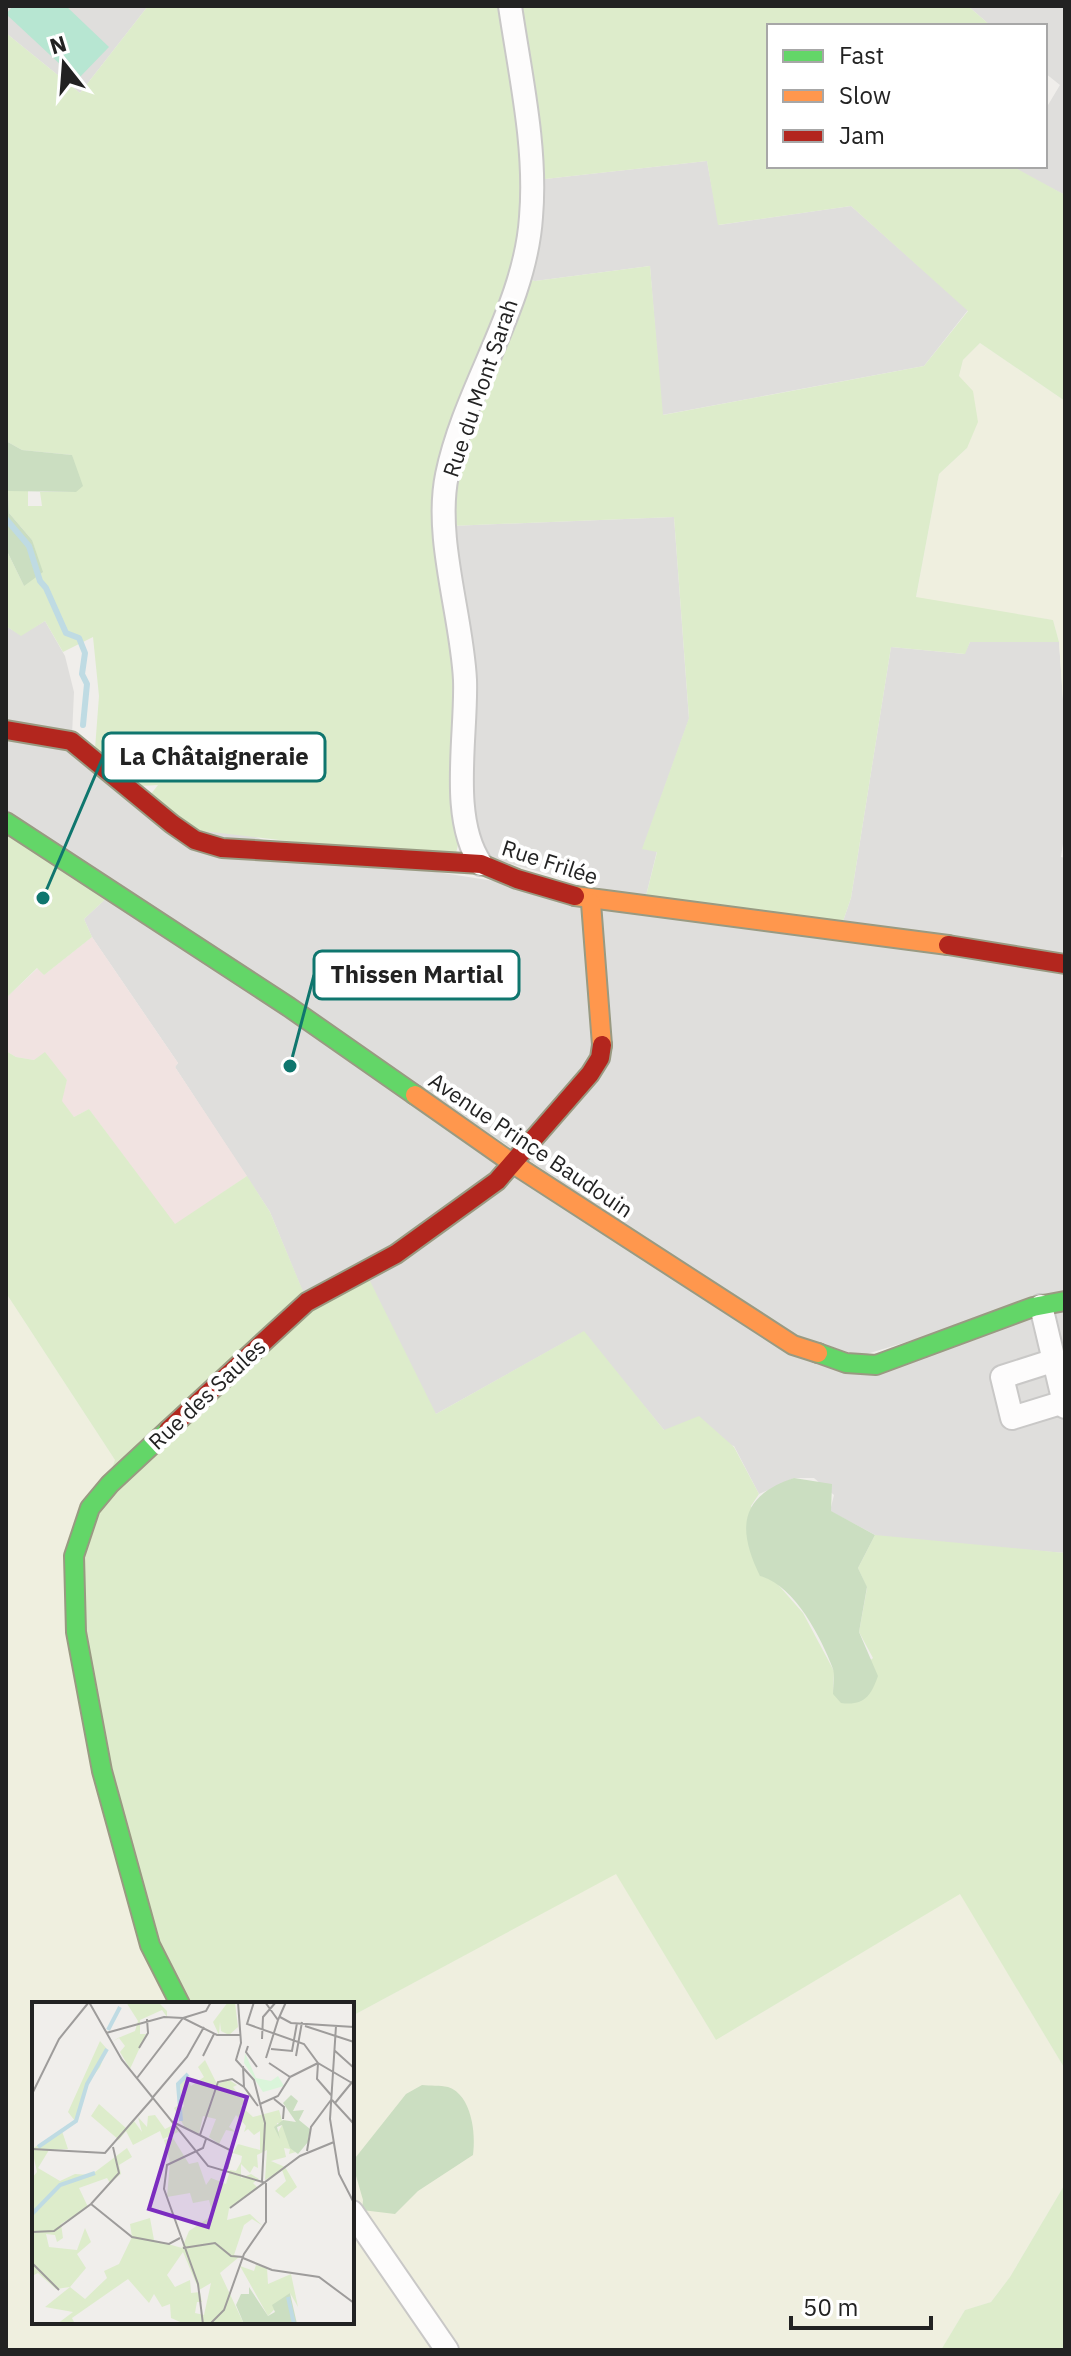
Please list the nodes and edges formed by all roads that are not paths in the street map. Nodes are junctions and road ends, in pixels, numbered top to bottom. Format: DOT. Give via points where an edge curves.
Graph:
graph roads {
  1 [pos="510,6"];
  2 [pos="6,730"];
  3 [pos="6,822"];
  4 [pos="481,864"];
  5 [pos="591,903"];
  6 [pos="1065,964"];
  7 [pos="512,1163"];
  8 [pos="1065,1301"];
  9 [pos="1041,1306"];
  10 [pos="1052,1361"];
  11 [pos="1064,1405"];
  12 [pos="179,2002"];
  13 [pos="354,2215"];
  14 [pos="447,2350"];
  1 -- 4 [label="street, Rue du Mont Sarah" via="524,101 531,217 513,296 455,447 444,502 465,678 464,814"];
  2 -- 4 [label="street, Rue Frilée" via="71,741 172,824 195,840 222,848"];
  3 -- 7 [label="street, Avenue Prince Baudouin" via="289,1007"];
  4 -- 5 [label="street, Rue Frilée"];
  5 -- 6 [label="street, Rue Frilée" via="785,922"];
  5 -- 7 [label="street, Rue des Saules" via="603,1035 600,1058"];
  7 -- 9 [label="street, Avenue Prince Baudouin" via="771,1334 846,1363 890,1363"];
  7 -- 12 [label="street, Rue des Saules" via="497,1181 396,1254 307,1302 110,1484 81,1529 74,1556 74,1616 102,1771 150,1945"];
  8 -- 9 [label="street, Avenue Prince Baudouin"];
  9 -- 10 [label="street"];
  10 -- 11 [label="street"];
  10 -- 11 [label="street" via="1002,1377 1012,1418"];
  13 -- 14 [label="street"];
}
